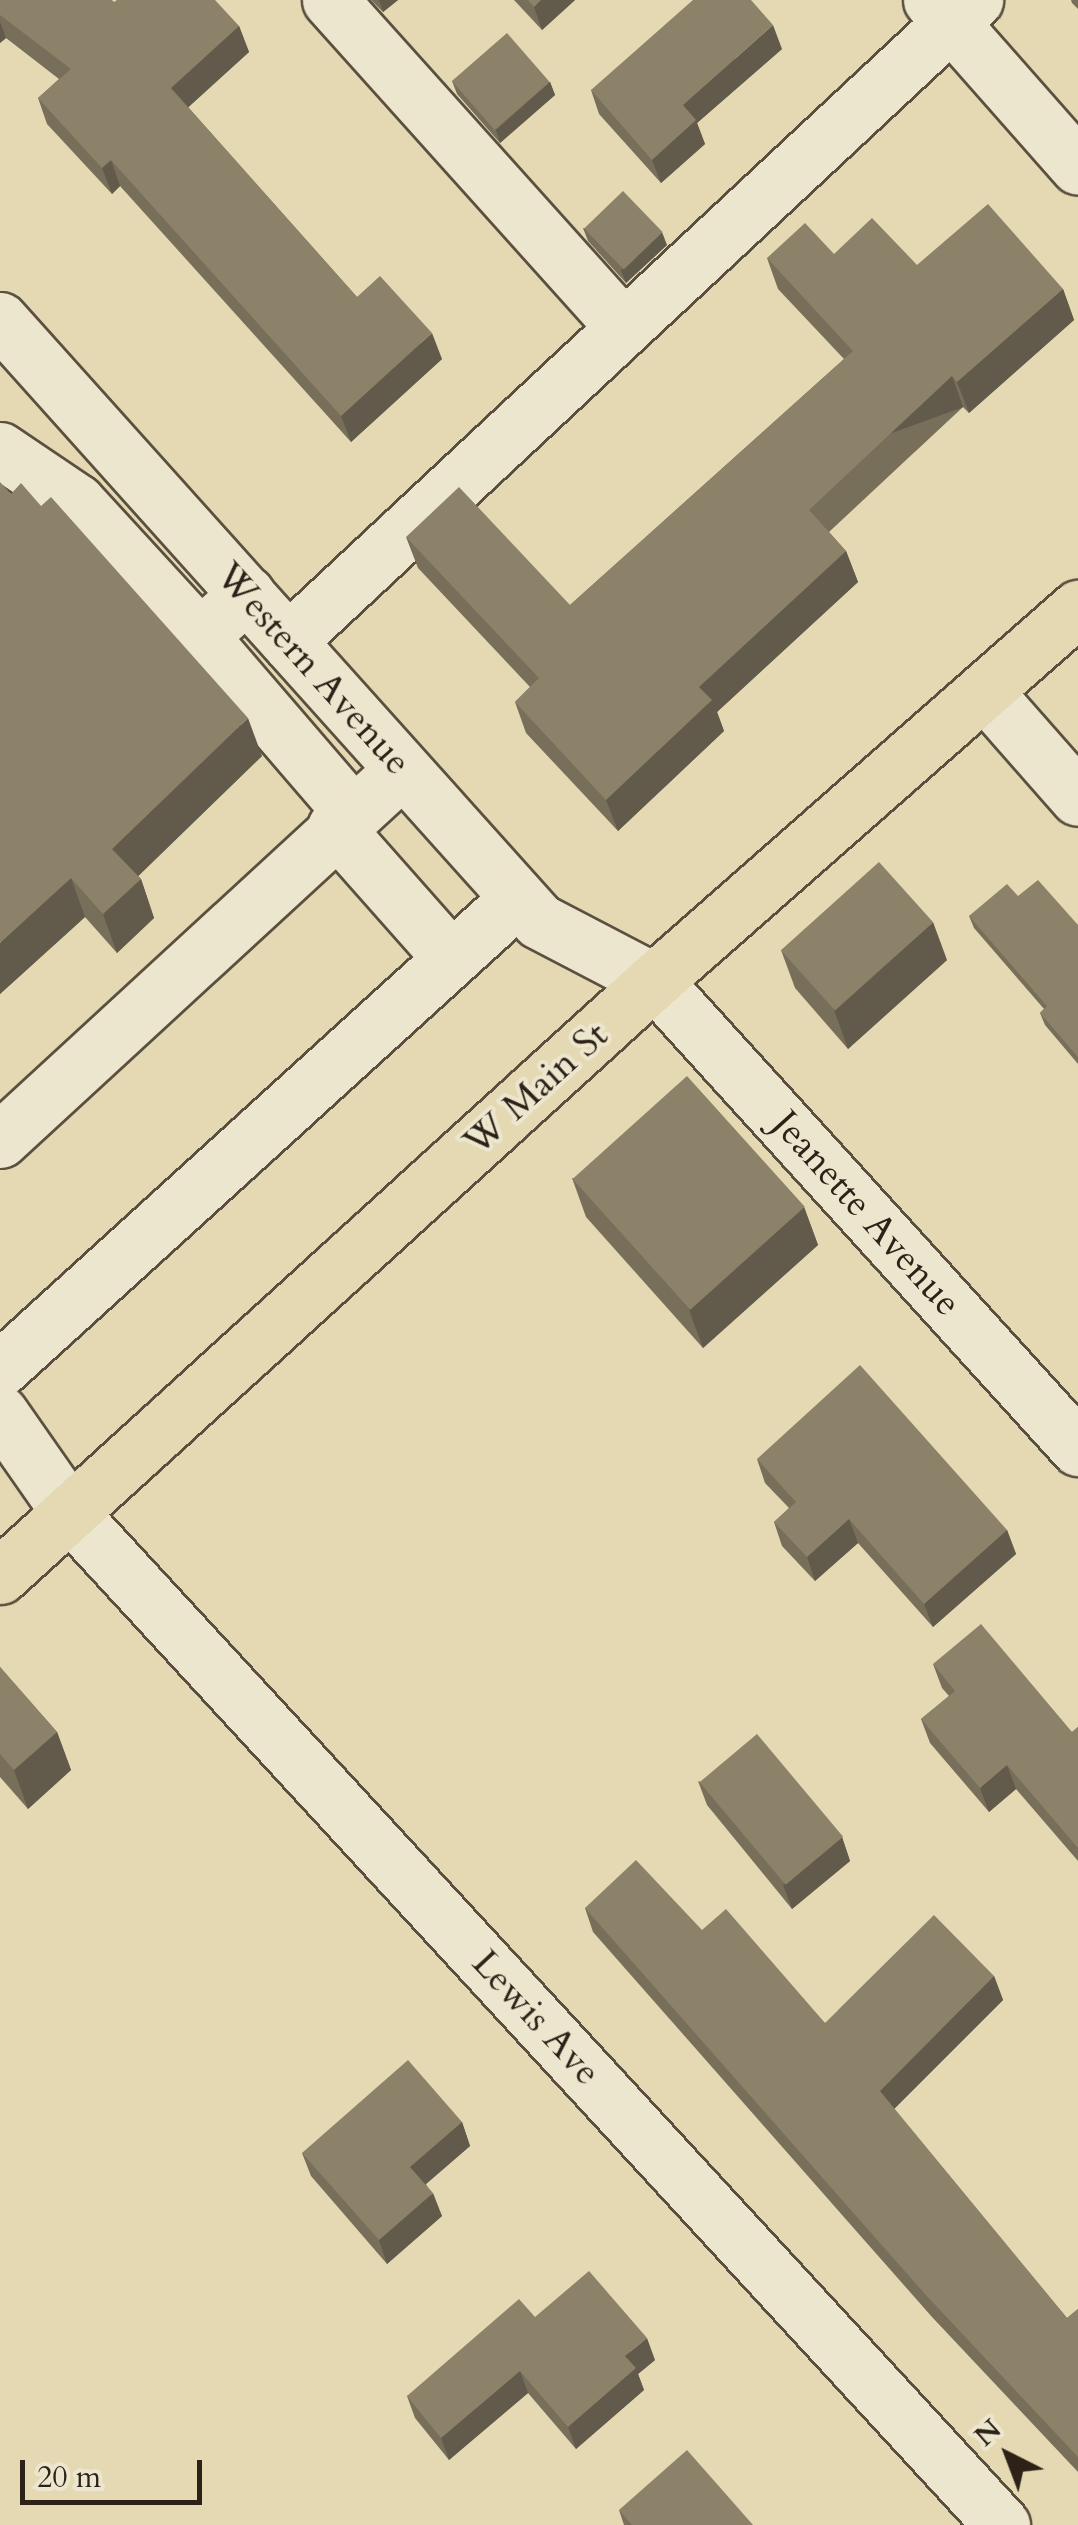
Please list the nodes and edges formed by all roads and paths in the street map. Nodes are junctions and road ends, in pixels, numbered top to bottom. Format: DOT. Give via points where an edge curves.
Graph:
graph roads {
  1 [pos="330,0"];
  2 [pos="952,8"];
  3 [pos="1078,167"];
  4 [pos="0,320"];
  5 [pos="624,328"];
  6 [pos="0,450"];
  7 [pos="246,594"];
  8 [pos="1078,608"];
  9 [pos="200,636"];
  10 [pos="288,641"];
  11 [pos="984,691"];
  12 [pos="402,770"];
  13 [pos="1078,798"];
  14 [pos="344,820"];
  15 [pos="518,898"];
  16 [pos="451,958"];
  17 [pos="654,981"];
  18 [pos="0,1140"];
  19 [pos="0,1369"];
  20 [pos="0,1413"];
  21 [pos="1078,1448"];
  22 [pos="70,1512"];
  23 [pos="0,1576"];
  24 [pos="1002,2525"];
  1 -- 5 [label="street"];
  2 -- 3 [label="street"];
  2 -- 5 [label="street"];
  4 -- 7 [label="street, Western Avenue"];
  5 -- 10 [label="street"];
  6 -- 9 [label="street" via="77,502"];
  7 -- 9 [label="street"];
  7 -- 10 [label="street, Western Avenue"];
  8 -- 11 [label="main road, W Main St"];
  9 -- 14 [label="street"];
  10 -- 12 [label="street, Western Avenue"];
  11 -- 13 [label="street"];
  11 -- 17 [label="main road, W Main St"];
  12 -- 14 [label="street"];
  12 -- 15 [label="street, Western Avenue"];
  14 -- 16 [label="street"];
  14 -- 18 [label="street"];
  15 -- 16 [label="street"];
  15 -- 17 [label="street, Western Avenue" via="539,921"];
  16 -- 19 [label="street"];
  17 -- 21 [label="street, Jeanette Avenue"];
  17 -- 22 [label="main road, W Main St"];
  20 -- 22 [label="street, Lewis Ave"];
  22 -- 23 [label="main road, W Main St"];
  22 -- 24 [label="street, Lewis Ave"];
}
